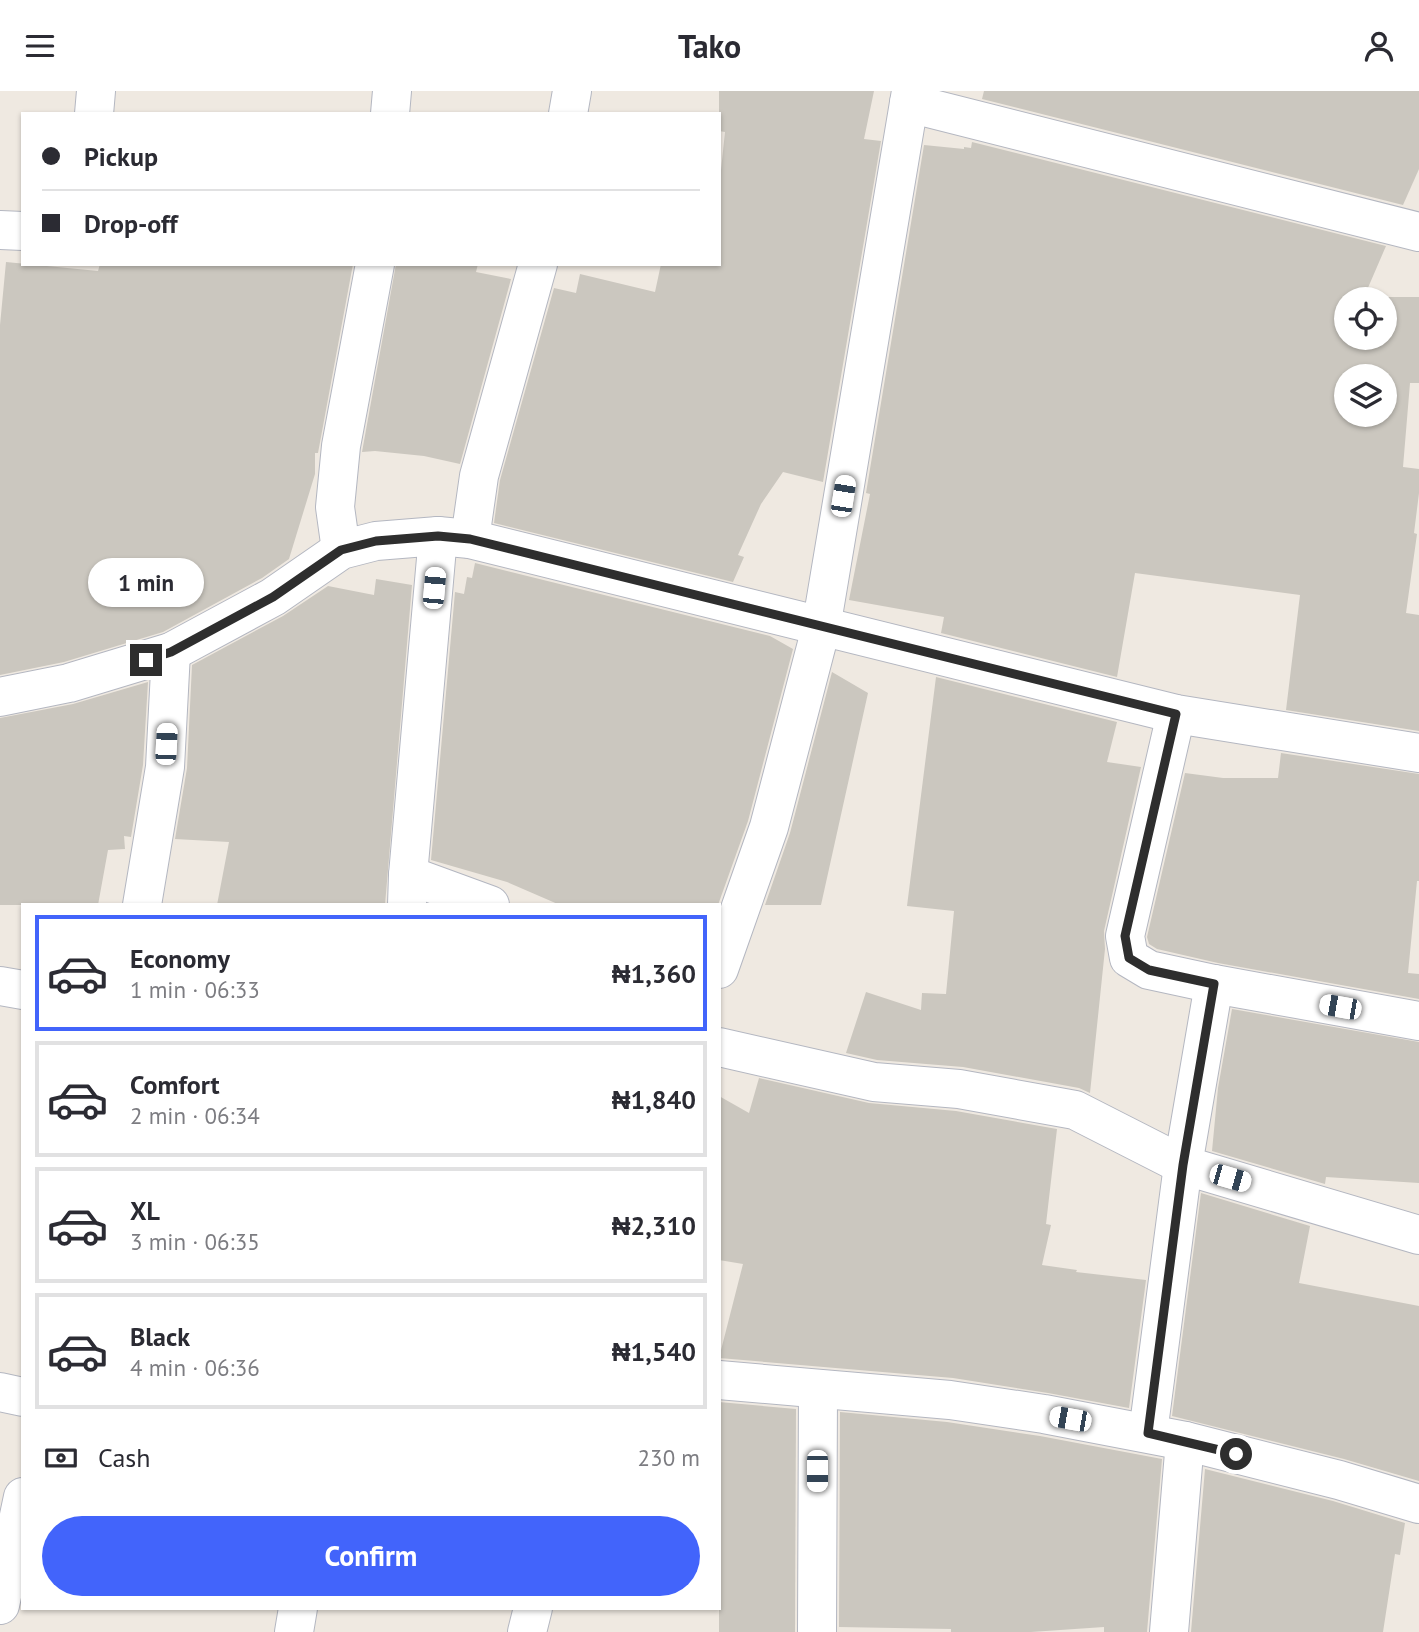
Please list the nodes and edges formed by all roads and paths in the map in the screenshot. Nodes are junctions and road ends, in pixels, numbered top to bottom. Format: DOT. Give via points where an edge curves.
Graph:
graph roads {
  1 [pos="96,91"];
  2 [pos="392,91"];
  3 [pos="572,91"];
  4 [pos="910,97"];
  5 [pos="94,112"];
  6 [pos="390,112"];
  7 [pos="568,112"];
  8 [pos="0,230"];
  9 [pos="21,231"];
  10 [pos="1419,232"];
  11 [pos="375,266"];
  12 [pos="537,266"];
  13 [pos="454,538"];
  14 [pos="341,550"];
  15 [pos="821,628"];
  16 [pos="171,652"];
  17 [pos="0,697"];
  18 [pos="1176,714"];
  19 [pos="1419,753"];
  20 [pos="408,890"];
  21 [pos="142,903"];
  22 [pos="479,903"];
  23 [pos="721,963"];
  24 [pos="1214,984"];
  25 [pos="0,986"];
  26 [pos="21,990"];
  27 [pos="1419,1021"];
  28 [pos="721,1047"];
  29 [pos="1183,1165"];
  30 [pos="1419,1235"];
  31 [pos="721,1380"];
  32 [pos="818,1390"];
  33 [pos="0,1392"];
  34 [pos="21,1397"];
  35 [pos="1166,1437"];
  36 [pos="1419,1504"];
  37 [pos="21,1506"];
  38 [pos="0,1605"];
  39 [pos="298,1610"];
  40 [pos="532,1610"];
  41 [pos="294,1632"];
  42 [pos="527,1632"];
  43 [pos="817,1632"];
  44 [pos="1169,1632"];
  1 -- 5 [label="street"];
  2 -- 6 [label="street"];
  3 -- 7 [label="street"];
  4 -- 10 [label="street"];
  4 -- 15 [label="street"];
  8 -- 9 [label="street"];
  11 -- 14 [label="street" via="341,446 335,507"];
  12 -- 13 [label="street" via="479,476"];
  13 -- 14 [label="street" via="376,541"];
  13 -- 15 [label="street"];
  13 -- 20 [label="street"];
  14 -- 16 [label="street" via="273,597"];
  15 -- 18 [label="street"];
  15 -- 23 [label="street" via="769,827"];
  16 -- 17 [label="street" via="69,683"];
  16 -- 21 [label="street" via="165,767"];
  18 -- 19 [label="street"];
  18 -- 24 [label="street" via="1125,936 1129,958 1149,970"];
  20 -- 22 [label="street"];
  24 -- 27 [label="street"];
  24 -- 29 [label="street"];
  25 -- 26 [label="street"];
  28 -- 29 [label="street" via="874,1082 959,1089 1075,1110"];
  29 -- 30 [label="street"];
  29 -- 35 [label="street"];
  31 -- 32 [label="street"];
  32 -- 35 [label="street" via="950,1400"];
  32 -- 43 [label="street"];
  33 -- 34 [label="street"];
  35 -- 36 [label="street"];
  35 -- 44 [label="street"];
  37 -- 38 [label="street"];
  39 -- 41 [label="street"];
  40 -- 42 [label="street"];
}
